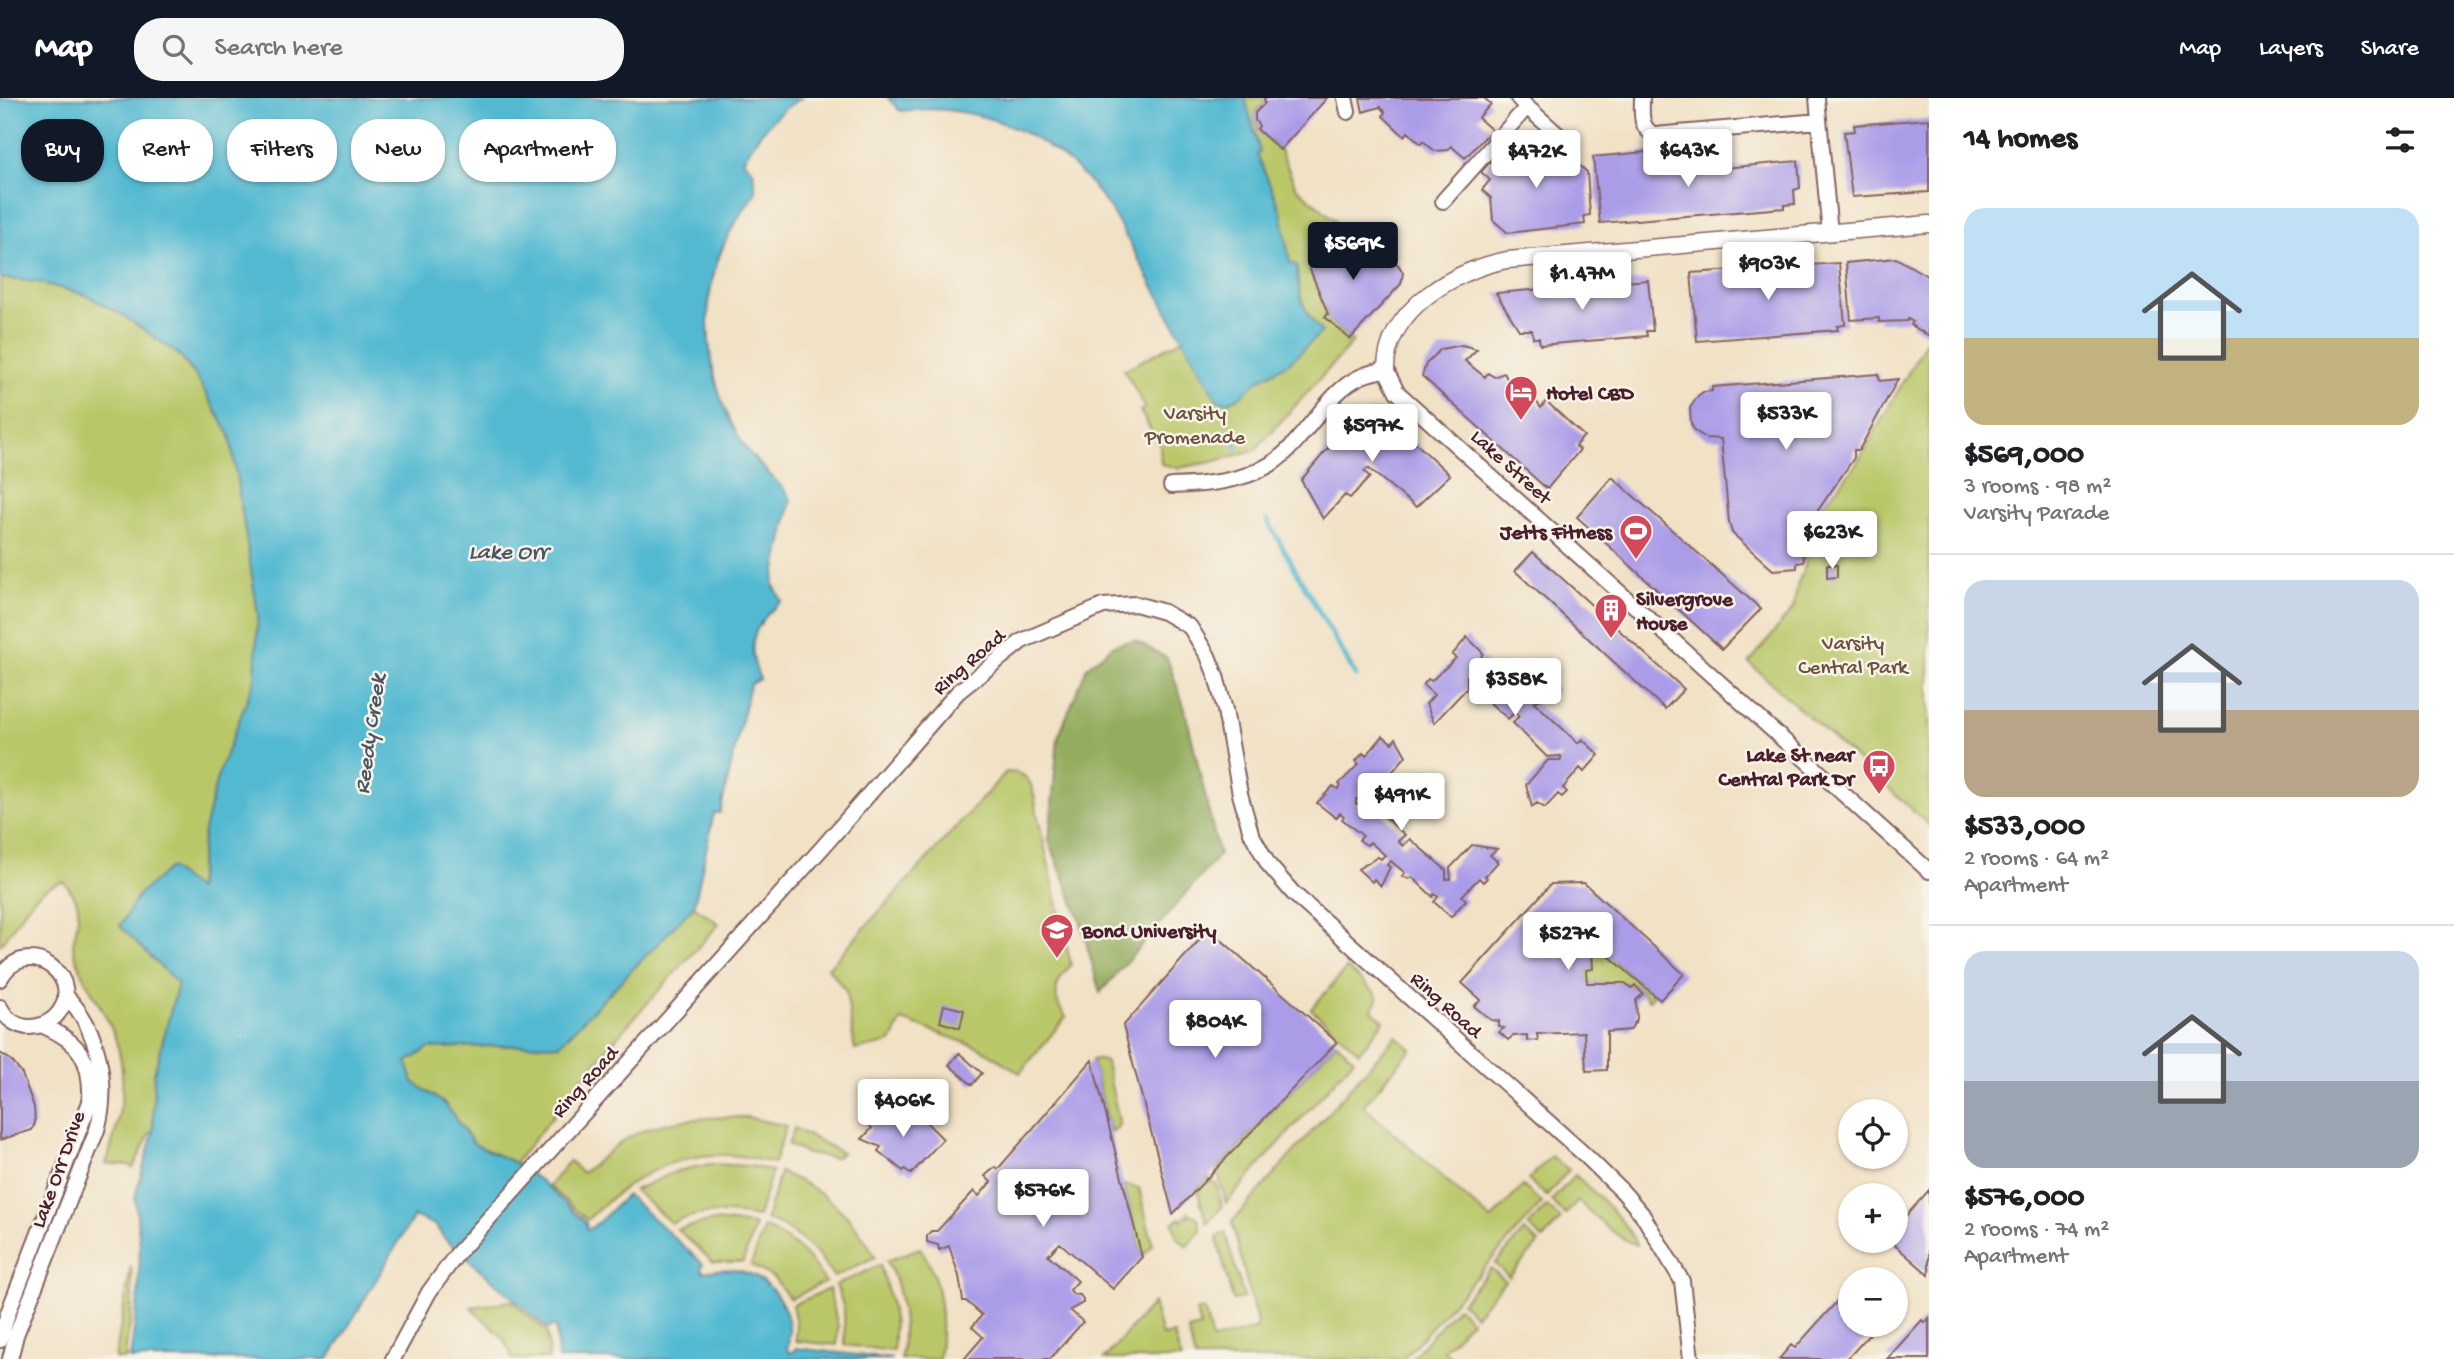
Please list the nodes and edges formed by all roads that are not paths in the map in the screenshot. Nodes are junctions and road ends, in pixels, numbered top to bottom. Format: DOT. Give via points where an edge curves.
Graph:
graph roads {
  1 [pos="1642,98"];
  2 [pos="1817,98"];
  3 [pos="1522,103"];
  4 [pos="1819,121"];
  5 [pos="1573,147"];
  6 [pos="1443,201"];
  7 [pos="1929,225"];
  8 [pos="1830,233"];
  9 [pos="1386,370"];
  10 [pos="1171,486"];
  11 [pos="1929,871"];
  12 [pos="0,977"];
  13 [pos="65,995"];
  14 [pos="1,1010"];
  15 [pos="41,1026"];
  16 [pos="0,1340"];
  17 [pos="10,1359"];
  18 [pos="393,1359"];
  19 [pos="1691,1359"];
  1 -- 4 [label="street" via="1643,126 1655,135"];
  2 -- 4 [label="street"];
  3 -- 5 [label="street"];
  3 -- 6 [label="street"];
  4 -- 8 [label="street"];
  7 -- 8 [label="street"];
  8 -- 9 [label="street" via="1482,265 1437,288 1405,318 1389,346"];
  9 -- 10 [label="street" via="1349,383 1270,464 1230,479"];
  9 -- 11 [label="street, Lake Street" via="1397,392"];
  12 -- 13 [label="street, Lake Orr Drive" via="16,962 35,959 60,975"];
  13 -- 15 [label="street" via="58,1014"];
  13 -- 17 [label="street, Lake Orr Drive" via="77,1006 94,1043 103,1106"];
  14 -- 15 [label="street, Lake Orr Drive" via="20,1025"];
  15 -- 16 [label="street, Lake Orr Drive" via="73,1042 84,1059 91,1079 90,1102"];
  18 -- 19 [label="street, Ring Road" via="429,1292 457,1254 958,692 1022,641 1103,606 1136,604 1164,612 1190,627 1208,656 1226,710 1245,814 1268,864 1293,893 1585,1156 1643,1214 1682,1281"];
}
